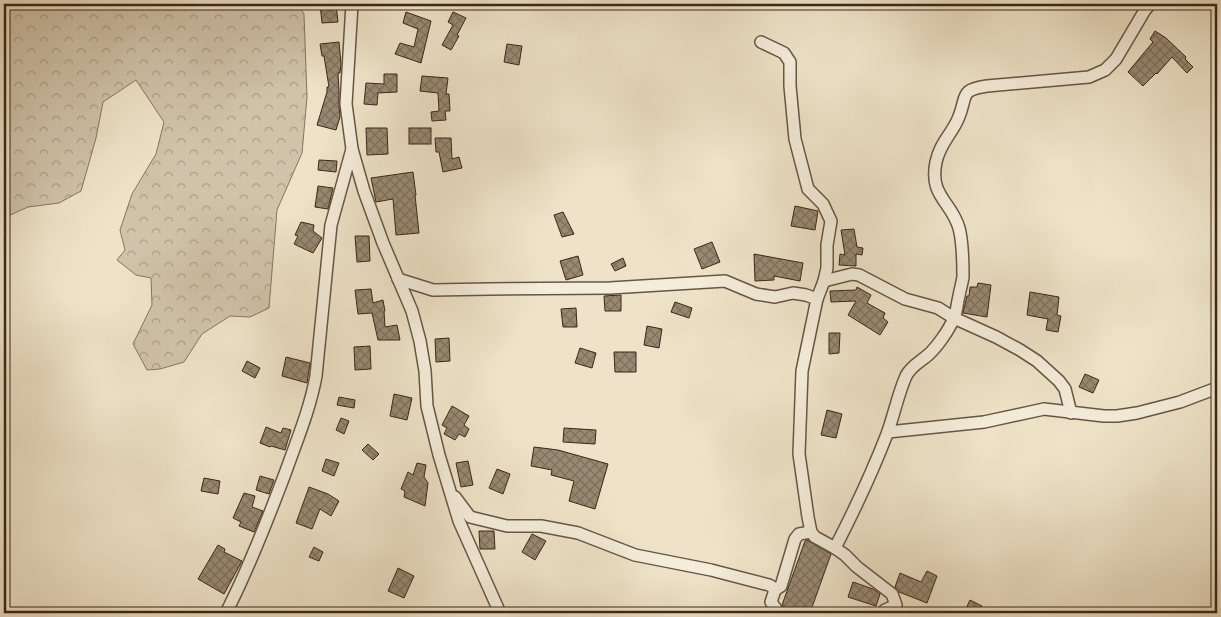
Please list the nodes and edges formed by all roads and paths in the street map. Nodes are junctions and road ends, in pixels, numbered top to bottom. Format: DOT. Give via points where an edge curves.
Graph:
graph roads {
  1 [pos="352,4"];
  2 [pos="1150,4"];
  3 [pos="761,42"];
  4 [pos="352,149"];
  5 [pos="398,279"];
  6 [pos="824,281"];
  7 [pos="816,299"];
  8 [pos="954,318"];
  9 [pos="1217,388"];
  10 [pos="1071,413"];
  11 [pos="888,432"];
  12 [pos="450,490"];
  13 [pos="811,532"];
  14 [pos="835,548"];
  15 [pos="776,590"];
  16 [pos="226,613"];
  17 [pos="500,613"];
  18 [pos="779,613"];
  19 [pos="882,613"];
  1 -- 4 [label="street" via="346,104"];
  2 -- 8 [label="street" via="1116,59 1105,70 1089,77 987,86 968,92 954,127 941,145 935,173 935,185 959,228 963,280"];
  3 -- 6 [label="street" via="784,53 790,62 795,139 808,189 822,204 831,221"];
  4 -- 5 [label="street" via="364,191"];
  4 -- 16 [label="street" via="331,225 312,396 270,515"];
  5 -- 7 [label="street" via="433,290 610,288 725,281 756,294 775,297 793,293"];
  5 -- 12 [label="street" via="420,341 428,406 438,455"];
  6 -- 7 [label="street"];
  6 -- 8 [label="street" via="859,274 905,298 932,305"];
  7 -- 13 [label="street" via="802,371 799,442"];
  8 -- 10 [label="street" via="996,336 1037,361 1060,381"];
  8 -- 11 [label="street" via="928,355 908,373"];
  9 -- 10 [label="street" via="1136,413 1111,416"];
  10 -- 11 [label="street" via="1044,410 984,422"];
  11 -- 14 [label="street"];
  12 -- 15 [label="street" via="470,517 507,526 541,526 578,533 635,554 711,570 769,585"];
  12 -- 17 [label="street" via="459,521"];
  13 -- 14 [label="street"];
  13 -- 15 [label="street" via="796,536 781,586"];
  14 -- 19 [label="street" via="892,594 896,605"];
  15 -- 18 [label="street" via="771,602"];
}
